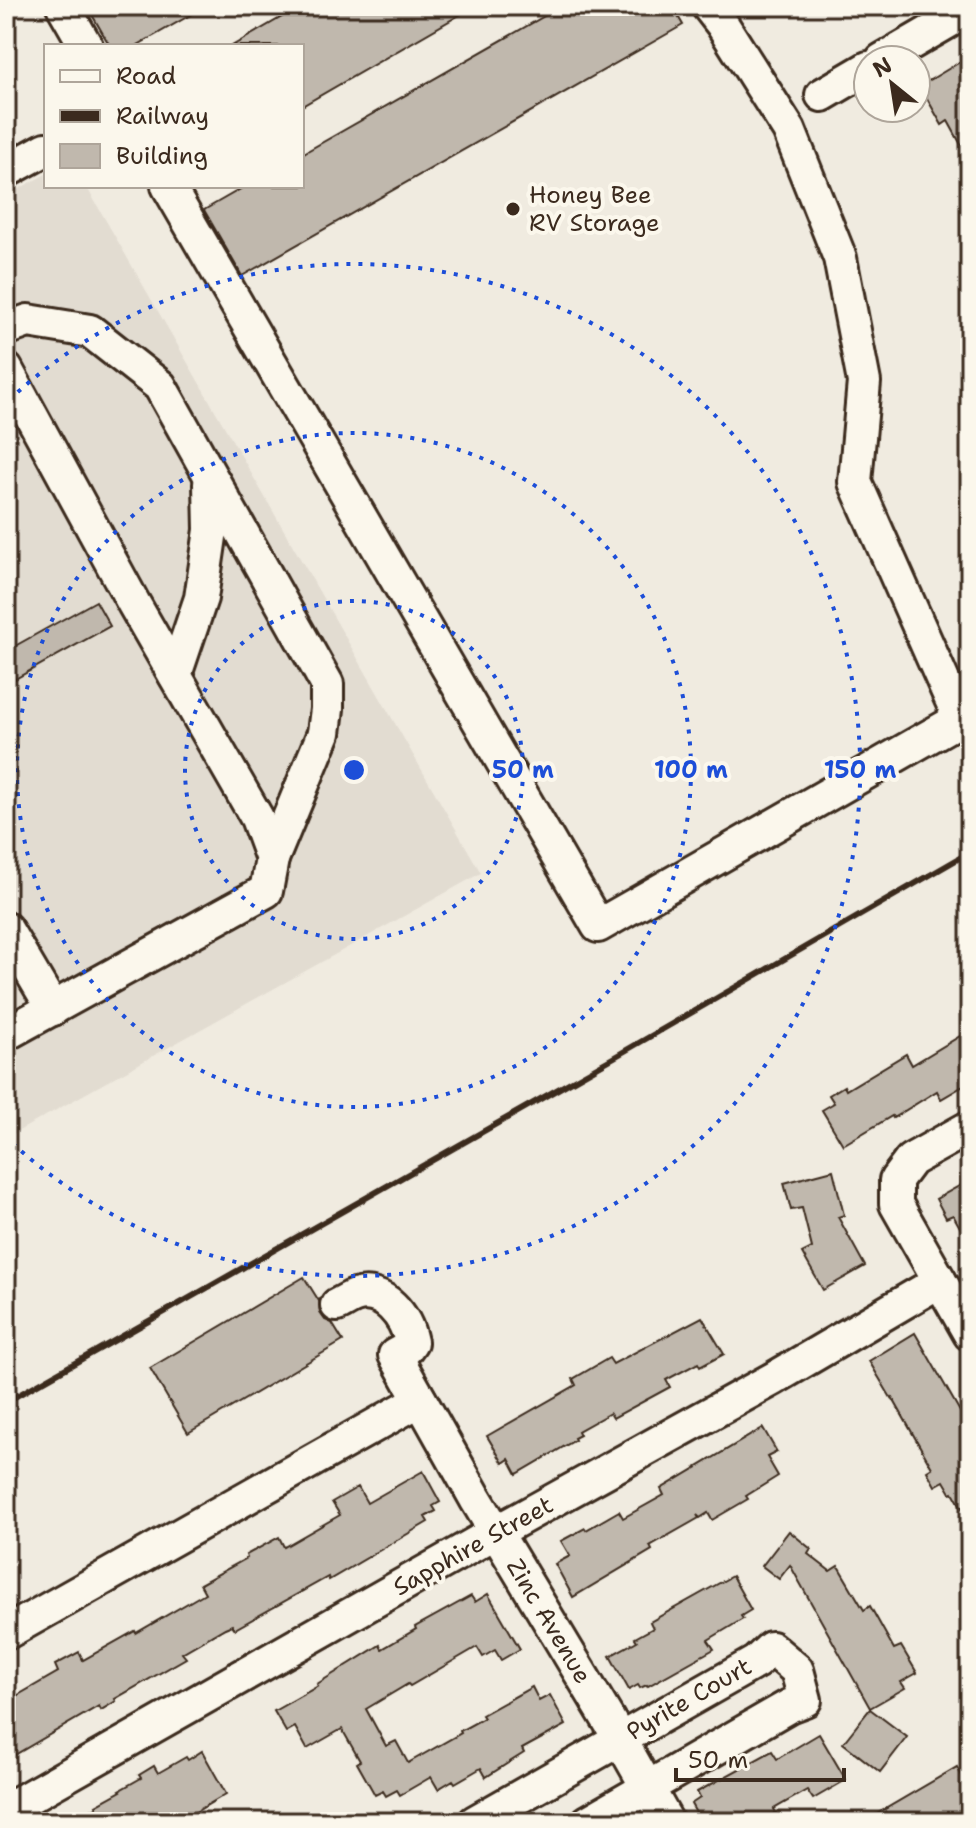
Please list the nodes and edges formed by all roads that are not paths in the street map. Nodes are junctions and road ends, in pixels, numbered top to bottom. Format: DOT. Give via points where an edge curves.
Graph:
graph roads {
  1 [pos="63,6"];
  2 [pos="708,6"];
  3 [pos="970,9"];
  4 [pos="85,44"];
  5 [pos="910,44"];
  6 [pos="852,77"];
  7 [pos="822,95"];
  8 [pos="44,150"];
  9 [pos="6,171"];
  10 [pos="169,188"];
  11 [pos="6,329"];
  12 [pos="6,369"];
  13 [pos="210,477"];
  14 [pos="175,675"];
  15 [pos="272,859"];
  16 [pos="6,929"];
  17 [pos="53,1009"];
  18 [pos="6,1034"];
  19 [pos="970,1127"];
  20 [pos="940,1281"];
  21 [pos="337,1305"];
  22 [pos="970,1334"];
  23 [pos="426,1410"];
  24 [pos="496,1532"];
  25 [pos="6,1633"];
  26 [pos="620,1739"];
  27 [pos="647,1789"];
  28 [pos="6,1810"];
  29 [pos="475,1822"];
  30 [pos="588,1822"];
  31 [pos="667,1822"];
  1 -- 4 [label="street"];
  2 -- 10 [label="street" via="789,130 840,258 864,382 855,482 960,719 598,926"];
  3 -- 5 [label="street"];
  6 -- 7 [label="street"];
  8 -- 9 [label="street"];
  11 -- 13 [label="street" via="28,321 90,331 160,386"];
  12 -- 14 [label="street"];
  13 -- 14 [label="street" via="211,530 201,598"];
  13 -- 15 [label="street" via="327,684 324,733"];
  14 -- 15 [label="street" via="257,818"];
  15 -- 17 [label="street" via="266,891"];
  16 -- 17 [label="street"];
  17 -- 18 [label="street"];
  19 -- 20 [label="street" via="911,1160 896,1180 896,1204"];
  20 -- 22 [label="street"];
  20 -- 24 [label="street, Sapphire Street"];
  21 -- 23 [label="street, Zinc Avenue" via="357,1295 372,1296 398,1312 411,1342 395,1355"];
  23 -- 24 [label="street, Zinc Avenue"];
  23 -- 25 [label="street"];
  24 -- 26 [label="street, Zinc Avenue"];
  24 -- 28 [label="street, Sapphire Street"];
  26 -- 27 [label="street, Zinc Avenue"];
  26 -- 27 [label="street, Pyrite Court" via="756,1662 771,1648 797,1670 805,1700"];
  26 -- 29 [label="street, Pyrite Court"];
  27 -- 30 [label="street"];
  27 -- 31 [label="street, Zinc Avenue"];
}
